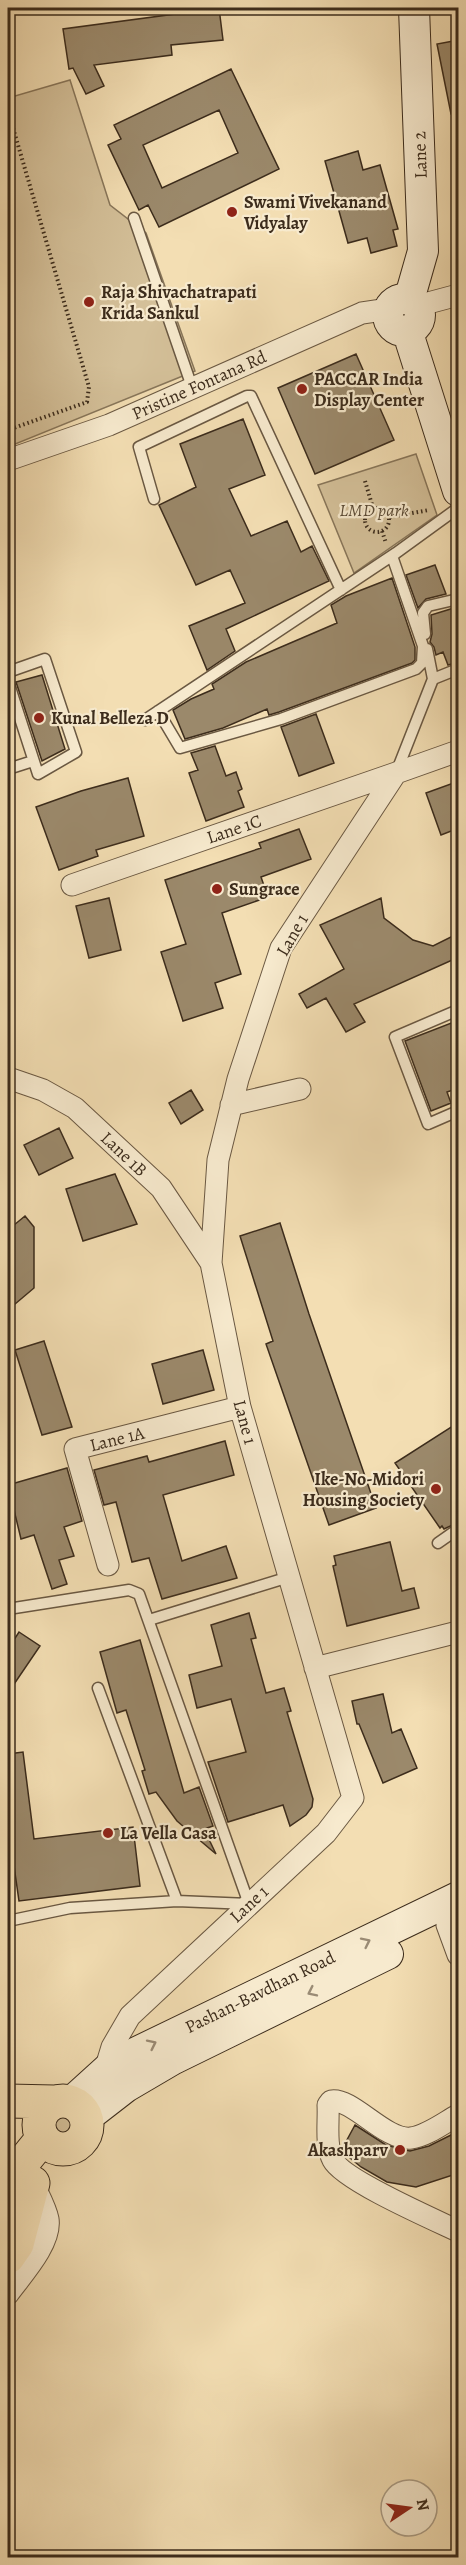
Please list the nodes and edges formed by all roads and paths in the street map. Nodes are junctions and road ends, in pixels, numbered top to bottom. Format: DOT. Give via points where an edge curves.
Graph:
graph roads {
  1 [pos="414,8"];
  2 [pos="8,111"];
  3 [pos="134,218"];
  4 [pos="459,295"];
  5 [pos="406,311"];
  6 [pos="192,387"];
  7 [pos="8,430"];
  8 [pos="8,460"];
  9 [pos="364,481"];
  10 [pos="154,499"];
  11 [pos="449,499"];
  12 [pos="373,508"];
  13 [pos="459,508"];
  14 [pos="390,517"];
  15 [pos="382,531"];
  16 [pos="386,543"];
  17 [pos="392,556"];
  18 [pos="341,590"];
  19 [pos="459,599"];
  20 [pos="459,669"];
  21 [pos="8,672"];
  22 [pos="433,679"];
  23 [pos="8,681"];
  24 [pos="158,711"];
  25 [pos="145,720"];
  26 [pos="459,751"];
  27 [pos="33,761"];
  28 [pos="8,769"];
  29 [pos="396,773"];
  30 [pos="72,885"];
  31 [pos="459,1010"];
  32 [pos="8,1078"];
  33 [pos="300,1089"];
  34 [pos="231,1105"];
  35 [pos="459,1111"];
  36 [pos="212,1263"];
  37 [pos="240,1407"];
  38 [pos="459,1529"];
  39 [pos="438,1543"];
  40 [pos="108,1564"];
  41 [pos="289,1577"];
  42 [pos="8,1609"];
  43 [pos="149,1620"];
  44 [pos="459,1632"];
  45 [pos="315,1668"];
  46 [pos="98,1688"];
  47 [pos="459,1897"];
  48 [pos="177,1900"];
  49 [pos="249,1904"];
  50 [pos="8,1921"];
  51 [pos="453,1922"];
  52 [pos="459,1955"];
  53 [pos="105,2070"];
  54 [pos="8,2101"];
  55 [pos="459,2115"];
  56 [pos="53,2121"];
  57 [pos="20,2182"];
  58 [pos="8,2215"];
  59 [pos="459,2231"];
  60 [pos="8,2257"];
  61 [pos="8,2294"];
  1 -- 5 [label="main road, Lane 2" via="423,251"];
  2 -- 7 [label="path" via="89,387 87,402"];
  3 -- 6 [label="lane"];
  4 -- 5 [label="street, Pristine Fontana Rd"];
  5 -- 6 [label="street, Pristine Fontana Rd" via="358,314"];
  5 -- 11 [label="main road"];
  6 -- 8 [label="street, Pristine Fontana Rd" via="109,425"];
  9 -- 12 [label="path"];
  10 -- 18 [label="lane" via="139,447 251,396"];
  11 -- 14 [label="path"];
  12 -- 14 [label="path" via="381,508"];
  12 -- 15 [label="path" via="367,513 366,524 374,532"];
  13 -- 17 [label="lane"];
  14 -- 15 [label="path"];
  15 -- 16 [label="path"];
  17 -- 18 [label="lane"];
  17 -- 24 [label="lane" via="423,646 422,663 416,669 281,719 180,748"];
  18 -- 24 [label="lane"];
  19 -- 22 [label="lane" via="428,606 423,613"];
  20 -- 22 [label="lane"];
  21 -- 27 [label="lane" via="45,660 76,752 38,774"];
  22 -- 29 [label="lane"];
  23 -- 27 [label="lane"];
  24 -- 25 [label="lane"];
  26 -- 29 [label="street"];
  27 -- 28 [label="lane"];
  29 -- 30 [label="street, Lane 1C"];
  29 -- 34 [label="street, Lane 1" via="281,948"];
  31 -- 35 [label="lane" via="395,1037 428,1125"];
  32 -- 36 [label="street, Lane 1B" via="43,1090 75,1108 161,1188"];
  33 -- 34 [label="street"];
  34 -- 36 [label="street, Lane 1" via="218,1160"];
  36 -- 37 [label="street, Lane 1"];
  37 -- 40 [label="street, Lane 1A" via="75,1449"];
  37 -- 41 [label="street, Lane 1"];
  38 -- 39 [label="lane"];
  41 -- 43 [label="lane"];
  41 -- 45 [label="street, Lane 1"];
  42 -- 43 [label="lane" via="129,1590 139,1594"];
  43 -- 49 [label="lane"];
  44 -- 45 [label="street"];
  45 -- 49 [label="street, Lane 1" via="353,1798 326,1833"];
  46 -- 48 [label="lane"];
  53 -- 47 [label="main road, Pashan-Bavdhan Road, one-way"];
  48 -- 49 [label="lane"];
  48 -- 50 [label="lane" via="70,1908"];
  49 -- 53 [label="street, Lane 1" via="130,2016 112,2047"];
  51 -- 52 [label="street"];
  51 -- 56 [label="main road, Pashan-Bavdhan Road, one-way"];
  53 -- 56 [label="main road, Pashan-Bavdhan Road"];
  54 -- 56 [label="main road"];
  55 -- 59 [label="street" via="409,2138 386,2130 344,2102 331,2101 328,2105 328,2142 333,2160 342,2170"];
  56 -- 57 [label="main road, Pashan-Bavdhan Road"];
  57 -- 58 [label="main road, Pashan-Bavdhan Road"];
  57 -- 60 [label="main road" via="17,2244"];
  57 -- 61 [label="street" via="48,2219 47,2234"];
}
